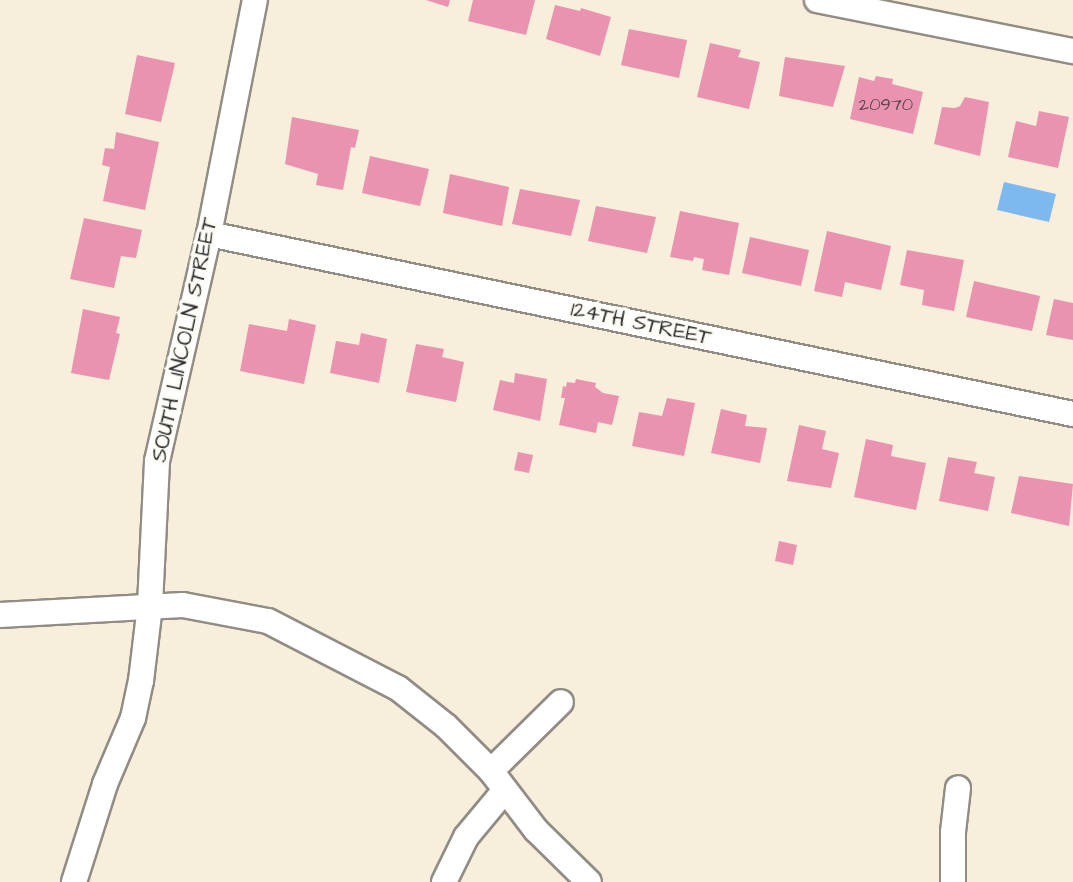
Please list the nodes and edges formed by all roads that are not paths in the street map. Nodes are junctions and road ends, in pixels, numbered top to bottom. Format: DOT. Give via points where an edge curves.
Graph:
graph roads {
  1 [pos="255,0"];
  2 [pos="817,0"];
  3 [pos="1073,51"];
  4 [pos="209,234"];
  5 [pos="1073,414"];
  6 [pos="150,605"];
  7 [pos="0,615"];
  8 [pos="561,702"];
  9 [pos="491,771"];
  10 [pos="958,788"];
  11 [pos="506,790"];
  12 [pos="74,882"];
  13 [pos="444,882"];
  14 [pos="589,882"];
  15 [pos="953,882"];
  1 -- 4 [label="street, SOUTH LINCOLN STREET"];
  2 -- 3 [label="street"];
  4 -- 5 [label="street, 124TH STREET"];
  4 -- 6 [label="street, SOUTH LINCOLN STREET" via="157,461"];
  6 -- 7 [label="street"];
  6 -- 9 [label="street" via="183,605 268,621 337,654 398,688 446,726"];
  6 -- 12 [label="street, SOUTH LINCOLN STREET" via="133,718 105,784"];
  8 -- 9 [label="street"];
  9 -- 11 [label="street"];
  10 -- 15 [label="street"];
  11 -- 13 [label="street" via="466,837"];
  11 -- 14 [label="street" via="536,830"];
}
